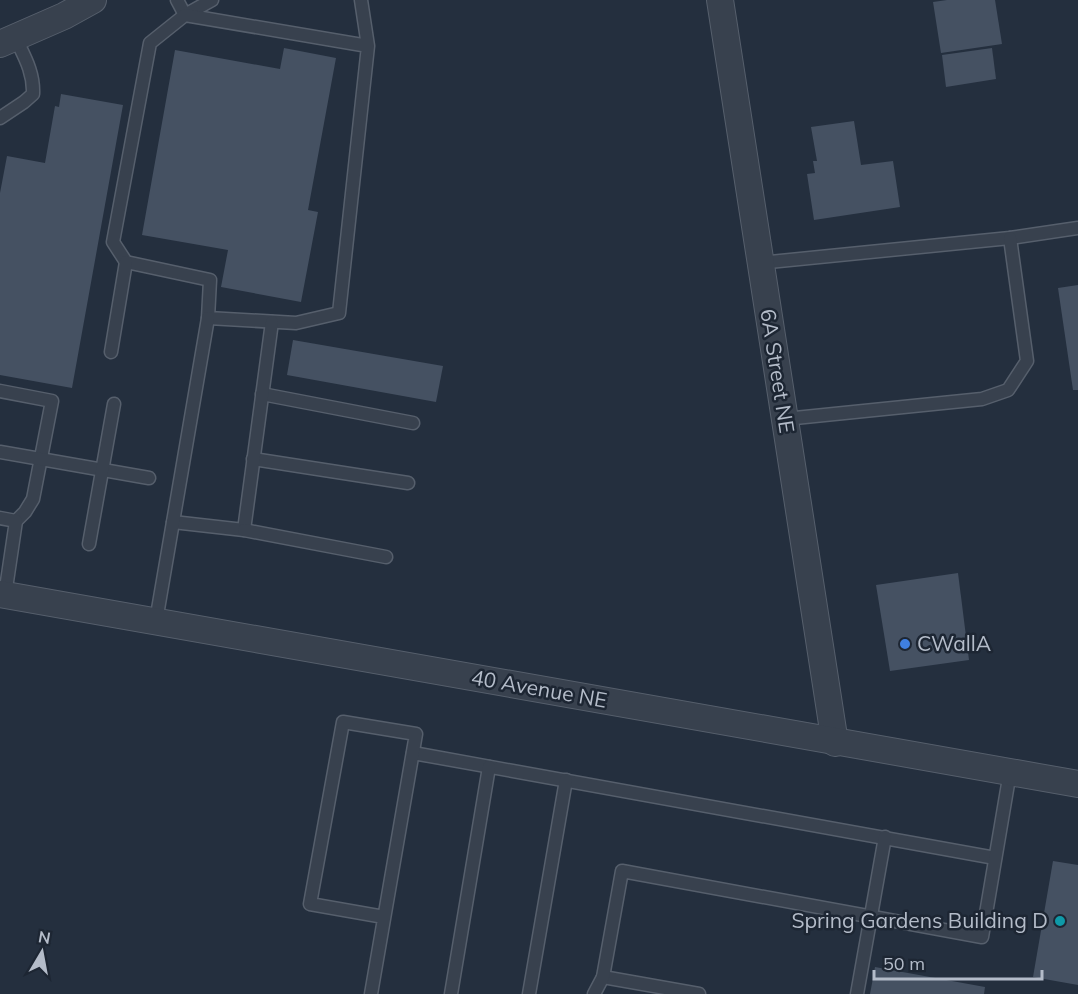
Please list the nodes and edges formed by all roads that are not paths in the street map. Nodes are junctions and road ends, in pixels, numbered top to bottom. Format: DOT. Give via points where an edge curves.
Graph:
graph roads {
  1 [pos="93,0"];
  2 [pos="177,0"];
  3 [pos="212,0"];
  4 [pos="361,0"];
  5 [pos="720,0"];
  6 [pos="185,15"];
  7 [pos="8,41"];
  8 [pos="368,46"];
  9 [pos="0,118"];
  10 [pos="1078,228"];
  11 [pos="1010,238"];
  12 [pos="126,262"];
  13 [pos="760,263"];
  14 [pos="208,318"];
  15 [pos="272,322"];
  16 [pos="111,352"];
  17 [pos="0,392"];
  18 [pos="262,394"];
  19 [pos="114,404"];
  20 [pos="785,419"];
  21 [pos="413,423"];
  22 [pos="0,452"];
  23 [pos="40,459"];
  24 [pos="253,459"];
  25 [pos="102,470"];
  26 [pos="149,478"];
  27 [pos="408,483"];
  28 [pos="0,518"];
  29 [pos="16,521"];
  30 [pos="173,522"];
  31 [pos="244,530"];
  32 [pos="89,544"];
  33 [pos="386,557"];
  34 [pos="2,595"];
  35 [pos="156,621"];
  36 [pos="835,742"];
  37 [pos="413,753"];
  38 [pos="489,767"];
  39 [pos="1010,772"];
  40 [pos="566,780"];
  41 [pos="1078,784"];
  42 [pos="885,837"];
  43 [pos="995,858"];
  44 [pos="384,917"];
  45 [pos="870,918"];
  46 [pos="603,977"];
  47 [pos="371,994"];
  48 [pos="451,994"];
  49 [pos="529,994"];
  50 [pos="594,994"];
  51 [pos="699,994"];
  52 [pos="857,994"];
  1 -- 7 [label="street"];
  2 -- 6 [label="lane"];
  3 -- 6 [label="lane"];
  4 -- 8 [label="lane"];
  5 -- 13 [label="street, 6A Street NE"];
  6 -- 8 [label="lane"];
  6 -- 12 [label="lane" via="150,43 113,242"];
  7 -- 9 [label="lane" via="31,70 33,94"];
  8 -- 15 [label="lane" via="339,313 296,323"];
  10 -- 11 [label="lane"];
  11 -- 13 [label="lane"];
  11 -- 20 [label="lane" via="1028,361 1008,390 982,399"];
  12 -- 14 [label="lane" via="210,280"];
  12 -- 16 [label="lane"];
  13 -- 20 [label="street, 6A Street NE"];
  14 -- 15 [label="lane"];
  14 -- 30 [label="lane"];
  15 -- 18 [label="lane"];
  17 -- 23 [label="lane" via="52,401"];
  18 -- 21 [label="lane"];
  18 -- 24 [label="lane"];
  19 -- 25 [label="lane"];
  20 -- 36 [label="street, 6A Street NE"];
  22 -- 23 [label="lane"];
  23 -- 25 [label="lane"];
  23 -- 29 [label="lane" via="33,499"];
  24 -- 27 [label="lane"];
  24 -- 31 [label="lane"];
  25 -- 26 [label="lane"];
  25 -- 32 [label="lane"];
  28 -- 29 [label="lane"];
  29 -- 34 [label="lane"];
  30 -- 31 [label="lane"];
  30 -- 35 [label="lane"];
  31 -- 33 [label="lane"];
  34 -- 35 [label="street, 40 Avenue NE"];
  35 -- 36 [label="street, 40 Avenue NE"];
  36 -- 39 [label="street, 40 Avenue NE"];
  37 -- 38 [label="lane"];
  37 -- 44 [label="lane"];
  37 -- 44 [label="lane" via="416,734 343,722 310,904"];
  38 -- 40 [label="lane"];
  38 -- 48 [label="lane"];
  39 -- 41 [label="street, 40 Avenue NE"];
  39 -- 43 [label="lane"];
  40 -- 42 [label="lane"];
  40 -- 49 [label="lane"];
  42 -- 43 [label="lane"];
  42 -- 45 [label="lane"];
  43 -- 45 [label="lane" via="982,937"];
  44 -- 47 [label="lane"];
  45 -- 46 [label="lane" via="622,871"];
  45 -- 52 [label="lane"];
  46 -- 50 [label="lane"];
  46 -- 51 [label="lane"];
}
